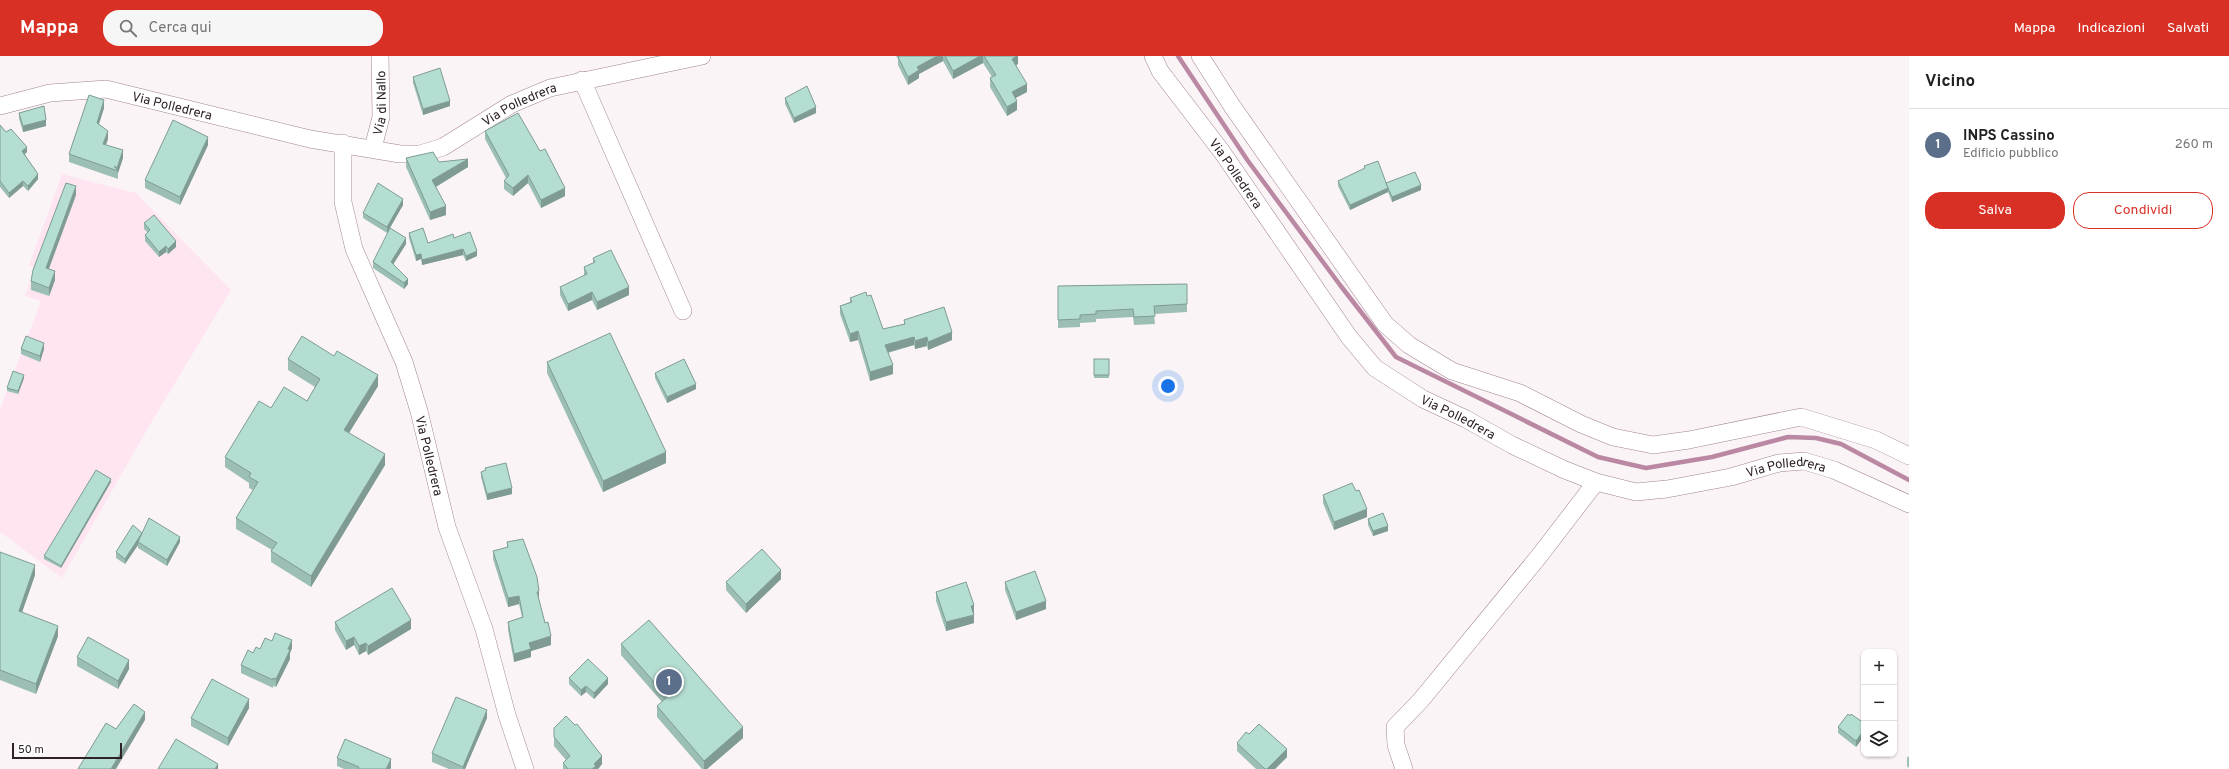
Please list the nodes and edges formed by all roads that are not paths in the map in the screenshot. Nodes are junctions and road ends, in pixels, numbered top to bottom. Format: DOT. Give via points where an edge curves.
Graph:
graph roads {
  1 [pos="380,56"];
  2 [pos="702,56"];
  3 [pos="1153,56"];
  4 [pos="1200,56"];
  5 [pos="582,80"];
  6 [pos="0,106"];
  7 [pos="343,144"];
  8 [pos="373,148"];
  9 [pos="684,311"];
  10 [pos="1909,456"];
  11 [pos="1596,482"];
  12 [pos="1909,504"];
  13 [pos="525,769"];
  14 [pos="1404,769"];
  1 -- 8 [label="street, Via di Nallo" via="381,117"];
  2 -- 5 [label="street, Via Polledrera"];
  3 -- 11 [label="street, Via Polledrera" via="1160,71 1222,152 1349,337 1374,368 1423,399 1466,418 1512,445"];
  4 -- 10 [label="street" via="1384,324 1428,358 1452,371 1520,393 1581,424 1632,442 1653,445 1682,441 1801,417 1876,440"];
  5 -- 8 [label="street, Via Polledrera" via="550,88 512,104 435,150 420,154 400,154"];
  5 -- 9 [label="street"];
  6 -- 7 [label="street, Via Polledrera" via="50,93 106,89"];
  7 -- 8 [label="street, Via Polledrera"];
  7 -- 13 [label="street, Via Polledrera" via="343,202 354,249 404,362 420,411 447,527 484,629 507,715"];
  11 -- 12 [label="street, Via Polledrera" via="1636,492 1659,490 1731,477 1779,463 1804,461 1834,470"];
  11 -- 14 [label="street" via="1540,555 1421,700 1394,727 1396,745"];
}
